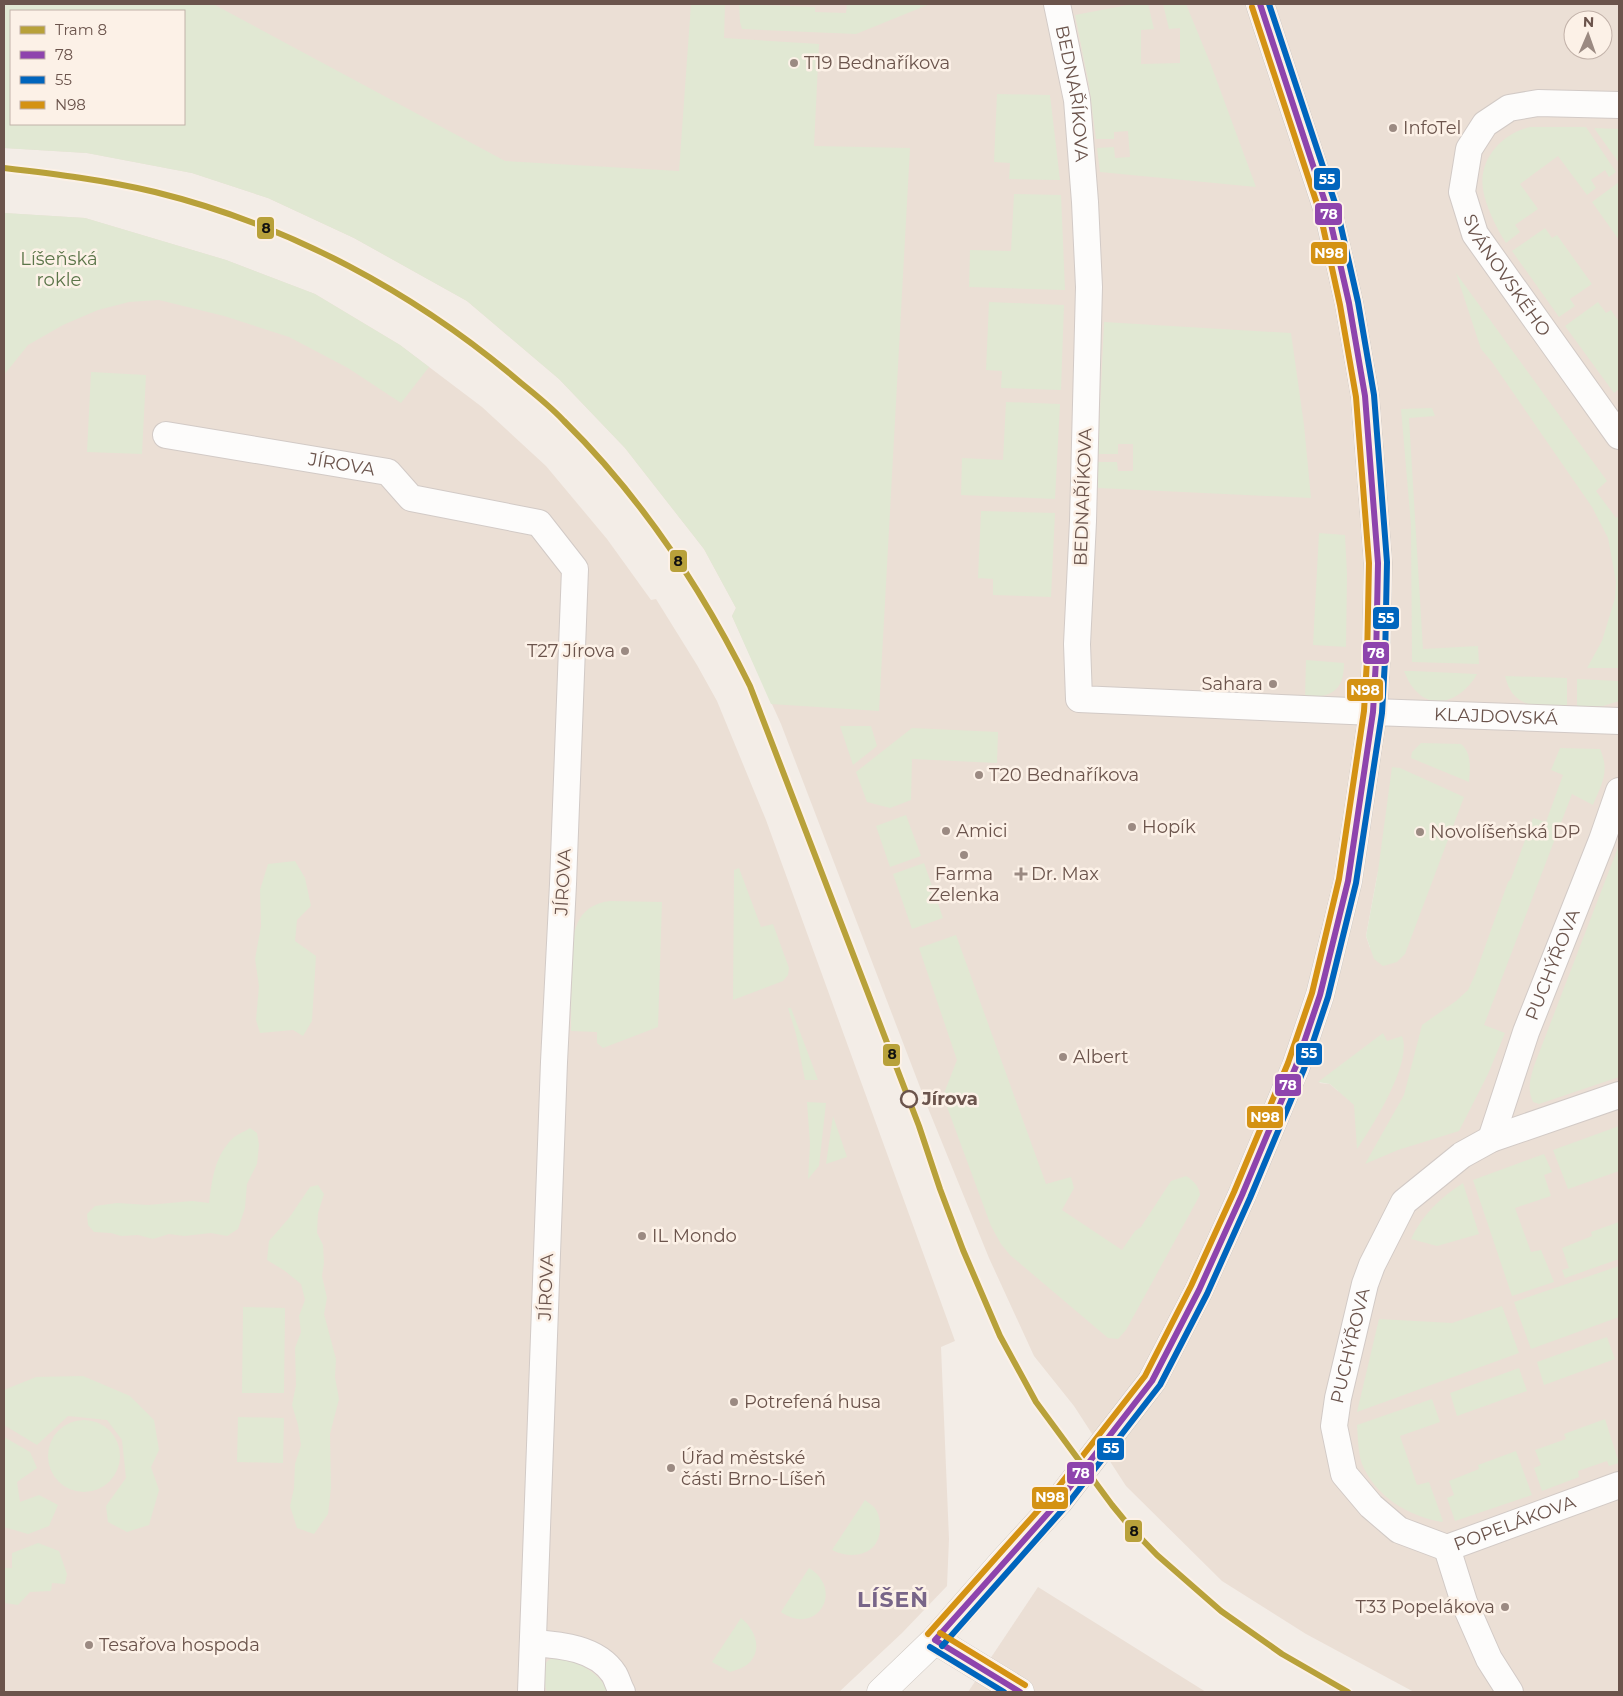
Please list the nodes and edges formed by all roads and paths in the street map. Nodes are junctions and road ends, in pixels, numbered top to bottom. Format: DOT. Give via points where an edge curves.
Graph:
graph roads {
  1 [pos="1057,4"];
  2 [pos="1260,4"];
  3 [pos="1619,105"];
  4 [pos="166,435"];
  5 [pos="1619,436"];
  6 [pos="1372,712"];
  7 [pos="1619,721"];
  8 [pos="1619,791"];
  9 [pos="1619,1095"];
  10 [pos="1491,1139"];
  11 [pos="1619,1485"];
  12 [pos="1447,1548"];
  13 [pos="935,1640"];
  14 [pos="533,1643"];
  15 [pos="531,1692"];
  16 [pos="622,1692"];
  17 [pos="881,1692"];
  18 [pos="1020,1692"];
  19 [pos="1510,1692"];
  1 -- 6 [label="street, BEDNAŘÍKOVA" via="1078,100 1089,287 1077,644 1079,699"];
  2 -- 6 [label="street" via="1328,211 1349,303 1365,396 1378,563"];
  3 -- 5 [label="street, SVÁNOVSKÉHO" via="1538,103 1509,108 1484,124 1469,149 1462,192 1476,234"];
  4 -- 14 [label="street, JÍROVA" via="388,472 411,498 539,523 575,569"];
  6 -- 7 [label="street, KLAJDOVSKÁ"];
  6 -- 13 [label="street" via="1348,881 1320,995 1296,1066 1199,1290 1152,1380 1059,1501"];
  8 -- 10 [label="street, PUCHÝŘOVA" via="1526,1032"];
  9 -- 10 [label="street, PUCHÝŘOVA"];
  10 -- 12 [label="street, PUCHÝŘOVA" via="1462,1155 1404,1202 1365,1284 1334,1426 1344,1474 1371,1506 1399,1530"];
  11 -- 12 [label="street, POPELÁKOVA"];
  12 -- 19 [label="street, POPELÁKOVA" via="1464,1602 1489,1659"];
  13 -- 17 [label="street"];
  13 -- 18 [label="street"];
  14 -- 15 [label="street, JÍROVA"];
  14 -- 16 [label="street" via="560,1645 601,1661 614,1674"];
}
